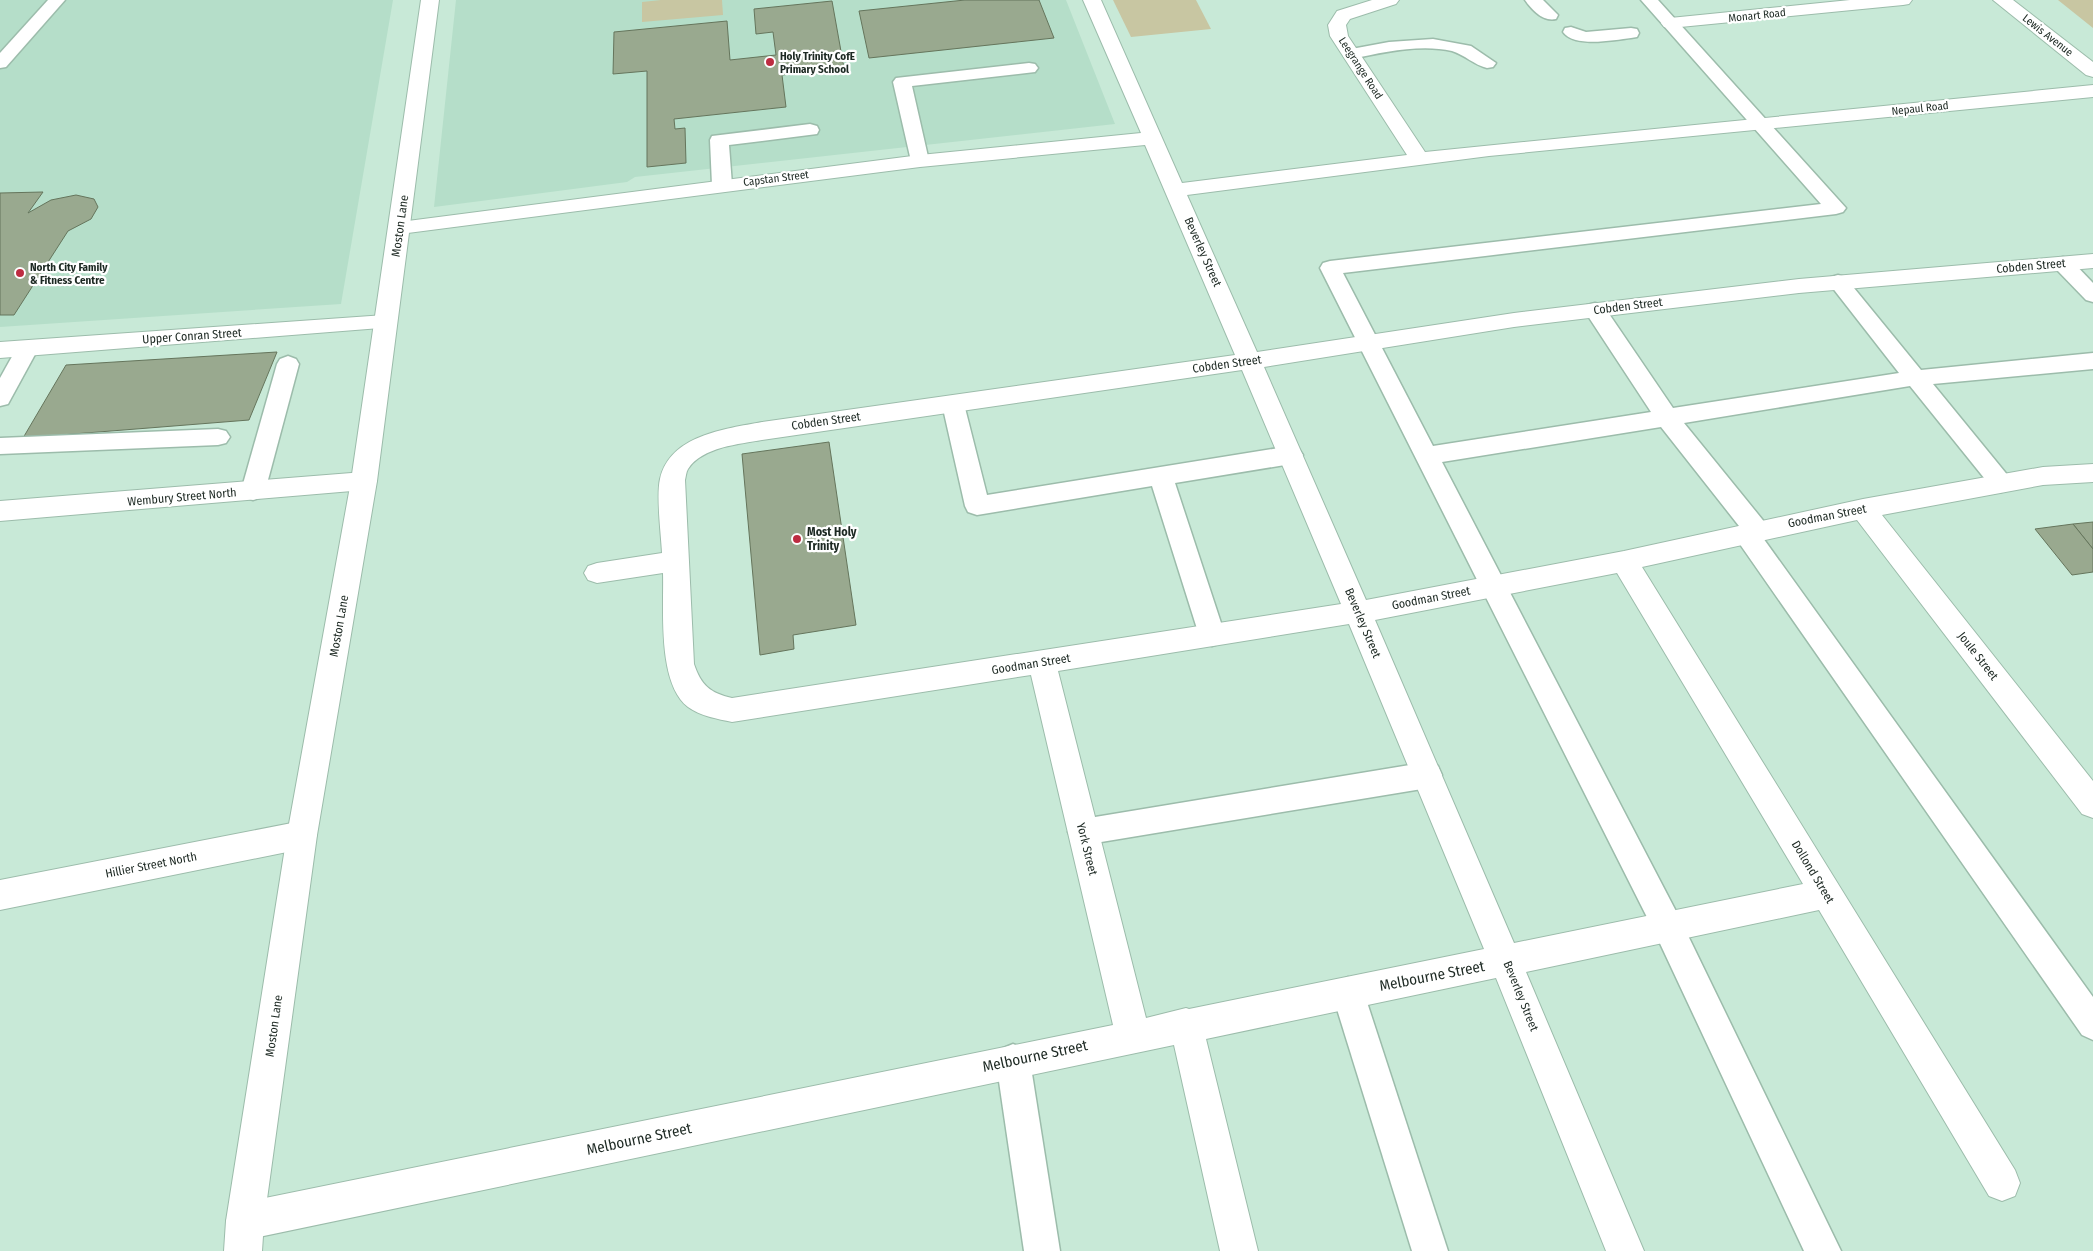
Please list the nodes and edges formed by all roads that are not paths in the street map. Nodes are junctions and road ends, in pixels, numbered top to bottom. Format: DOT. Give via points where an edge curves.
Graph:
graph roads {
  1 [pos="57,0"];
  2 [pos="430,0"];
  3 [pos="1092,0"];
  4 [pos="1390,0"];
  5 [pos="1533,0"];
  6 [pos="1649,0"];
  7 [pos="1903,0"];
  8 [pos="2002,0"];
  9 [pos="1550,15"];
  10 [pos="1670,23"];
  11 [pos="1571,32"];
  12 [pos="1632,33"];
  13 [pos="1352,54"];
  14 [pos="0,63"];
  15 [pos="1487,63"];
  16 [pos="1029,68"];
  17 [pos="2093,71"];
  18 [pos="2093,91"];
  19 [pos="1753,125"];
  20 [pos="810,130"];
  21 [pos="1153,138"];
  22 [pos="1420,160"];
  23 [pos="920,161"];
  24 [pos="722,185"];
  25 [pos="1175,190"];
  26 [pos="400,228"];
  27 [pos="2093,261"];
  28 [pos="2063,264"];
  29 [pos="1838,282"];
  30 [pos="2093,295"];
  31 [pos="1595,310"];
  32 [pos="385,322"];
  33 [pos="1366,343"];
  34 [pos="27,348"];
  35 [pos="0,350"];
  36 [pos="1251,361"];
  37 [pos="2093,361"];
  38 [pos="288,364"];
  39 [pos="1915,378"];
  40 [pos="0,398"];
  41 [pos="953,404"];
  42 [pos="1667,418"];
  43 [pos="218,437"];
  44 [pos="0,446"];
  45 [pos="1291,455"];
  46 [pos="1425,456"];
  47 [pos="2093,473"];
  48 [pos="1160,476"];
  49 [pos="364,481"];
  50 [pos="2001,483"];
  51 [pos="253,491"];
  52 [pos="1863,509"];
  53 [pos="0,511"];
  54 [pos="1751,532"];
  55 [pos="675,561"];
  56 [pos="1624,561"];
  57 [pos="597,572"];
  58 [pos="1492,586"];
  59 [pos="1358,612"];
  60 [pos="1212,635"];
  61 [pos="1042,662"];
  62 [pos="765,705"];
  63 [pos="1428,775"];
  64 [pos="2093,804"];
  65 [pos="1083,832"];
  66 [pos="302,834"];
  67 [pos="1826,894"];
  68 [pos="0,896"];
  69 [pos="1668,927"];
  70 [pos="1507,961"];
  71 [pos="1348,993"];
  72 [pos="2093,1024"];
  73 [pos="1186,1025"];
  74 [pos="1133,1036"];
  75 [pos="1013,1061"];
  76 [pos="2002,1183"];
  77 [pos="244,1236"];
  78 [pos="1042,1251"];
  79 [pos="1239,1251"];
  80 [pos="1430,1251"];
  81 [pos="1625,1251"];
  82 [pos="1823,1251"];
  1 -- 14 [label="lane"];
  2 -- 26 [label="street, Moston Lane"];
  3 -- 21 [label="street, Beverley Street"];
  4 -- 13 [label="street, Leegrange Road" via="1343,15 1338,25 1339,36"];
  5 -- 9 [label="lane"];
  6 -- 10 [label="lane"];
  7 -- 10 [label="street, Monart Road"];
  8 -- 17 [label="street, Lewis Avenue"];
  10 -- 19 [label="lane"];
  11 -- 12 [label="lane" via="1585,37"];
  13 -- 15 [label="lane" via="1395,47 1454,46"];
  13 -- 22 [label="street, Leegrange Road"];
  16 -- 23 [label="lane" via="902,82"];
  18 -- 19 [label="street, Nepaul Road"];
  19 -- 22 [label="street, Nepaul Road" via="1489,150"];
  19 -- 33 [label="lane" via="1836,208 1330,268"];
  20 -- 24 [label="lane" via="720,140"];
  21 -- 23 [label="street, Capstan Street"];
  21 -- 25 [label="street, Beverley Street"];
  22 -- 25 [label="street, Nepaul Road"];
  23 -- 24 [label="street, Capstan Street"];
  24 -- 26 [label="street, Capstan Street"];
  25 -- 36 [label="street, Beverley Street"];
  26 -- 32 [label="street, Moston Lane"];
  27 -- 28 [label="street, Cobden Street"];
  28 -- 29 [label="street, Cobden Street"];
  28 -- 30 [label="lane"];
  29 -- 31 [label="street, Cobden Street"];
  29 -- 39 [label="lane"];
  31 -- 33 [label="street, Cobden Street"];
  31 -- 42 [label="lane"];
  32 -- 34 [label="street, Upper Conran Street"];
  32 -- 49 [label="street, Moston Lane"];
  33 -- 36 [label="street, Cobden Street"];
  33 -- 46 [label="lane"];
  34 -- 35 [label="street, Upper Conran Street"];
  34 -- 40 [label="lane"];
  36 -- 41 [label="street, Cobden Street"];
  36 -- 45 [label="street, Beverley Street"];
  37 -- 39 [label="lane"];
  38 -- 51 [label="lane"];
  39 -- 42 [label="lane"];
  39 -- 50 [label="lane"];
  41 -- 48 [label="lane" via="977,506"];
  41 -- 55 [label="street, Cobden Street" via="790,426 703,446 677,466 672,480"];
  42 -- 46 [label="lane"];
  42 -- 54 [label="lane"];
  43 -- 44 [label="lane"];
  45 -- 48 [label="lane"];
  45 -- 59 [label="street, Beverley Street"];
  46 -- 58 [label="lane"];
  47 -- 50 [label="street, Goodman Street"];
  48 -- 60 [label="lane"];
  49 -- 51 [label="street, Wembury Street North"];
  49 -- 66 [label="street, Moston Lane"];
  50 -- 52 [label="street, Goodman Street"];
  51 -- 53 [label="street, Wembury Street North"];
  52 -- 54 [label="street, Goodman Street"];
  52 -- 64 [label="street, Joule Street"];
  54 -- 56 [label="street, Goodman Street"];
  54 -- 72 [label="lane"];
  55 -- 57 [label="street"];
  55 -- 62 [label="street, Cobden Street" via="680,664 687,688 707,704 732,710"];
  56 -- 58 [label="street, Goodman Street"];
  56 -- 67 [label="street, Dollond Street"];
  58 -- 59 [label="street, Goodman Street"];
  58 -- 69 [label="lane"];
  59 -- 60 [label="street, Goodman Street"];
  59 -- 63 [label="street, Beverley Street"];
  60 -- 61 [label="street, Goodman Street"];
  61 -- 62 [label="street, Goodman Street"];
  61 -- 65 [label="street, York Street"];
  63 -- 65 [label="lane"];
  63 -- 70 [label="street, Beverley Street"];
  65 -- 74 [label="street, York Street"];
  66 -- 68 [label="street, Hillier Street North"];
  66 -- 77 [label="street, Moston Lane"];
  67 -- 69 [label="street, Melbourne Street"];
  67 -- 76 [label="street, Dollond Street"];
  69 -- 70 [label="street, Melbourne Street"];
  69 -- 82 [label="lane"];
  70 -- 71 [label="street, Melbourne Street"];
  70 -- 81 [label="street, Beverley Street"];
  71 -- 73 [label="street, Melbourne Street"];
  71 -- 80 [label="lane"];
  73 -- 74 [label="street, Melbourne Street"];
  73 -- 79 [label="street"];
  74 -- 75 [label="street, Melbourne Street"];
  75 -- 77 [label="street, Melbourne Street"];
  75 -- 78 [label="lane"];
}
